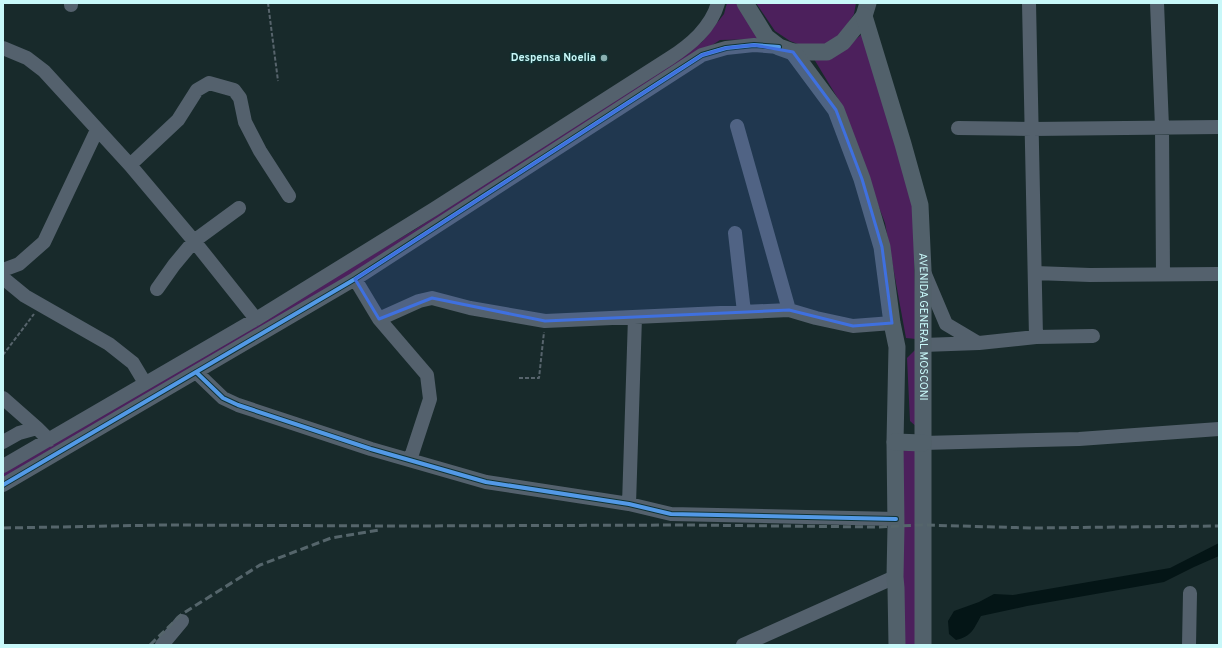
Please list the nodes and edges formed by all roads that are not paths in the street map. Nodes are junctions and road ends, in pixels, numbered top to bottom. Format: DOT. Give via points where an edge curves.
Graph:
graph roads {
  1 [pos="718,3"];
  2 [pos="745,3"];
  3 [pos="1029,3"];
  4 [pos="1157,3"];
  5 [pos="866,10"];
  6 [pos="3,48"];
  7 [pos="786,50"];
  8 [pos="737,126"];
  9 [pos="1219,126"];
  10 [pos="1162,127"];
  11 [pos="958,128"];
  12 [pos="1032,129"];
  13 [pos="97,130"];
  14 [pos="130,165"];
  15 [pos="289,196"];
  16 [pos="239,208"];
  17 [pos="734,233"];
  18 [pos="194,241"];
  19 [pos="3,270"];
  20 [pos="923,270"];
  21 [pos="1035,273"];
  22 [pos="1163,274"];
  23 [pos="1219,274"];
  24 [pos="3,278"];
  25 [pos="355,279"];
  26 [pos="158,289"];
  27 [pos="788,310"];
  28 [pos="744,312"];
  29 [pos="635,317"];
  30 [pos="256,319"];
  31 [pos="379,319"];
  32 [pos="892,323"];
  33 [pos="1093,336"];
  34 [pos="1036,337"];
  35 [pos="978,343"];
  36 [pos="923,345"];
  37 [pos="897,348"];
  38 [pos="196,372"];
  39 [pos="145,383"];
  40 [pos="3,398"];
  41 [pos="36,428"];
  42 [pos="1219,429"];
  43 [pos="49,440"];
  44 [pos="3,442"];
  45 [pos="895,442"];
  46 [pos="923,443"];
  47 [pos="410,460"];
  48 [pos="3,466"];
  49 [pos="3,485"];
  50 [pos="629,504"];
  51 [pos="896,519"];
  52 [pos="895,577"];
  53 [pos="1190,593"];
  54 [pos="182,621"];
  55 [pos="162,645"];
  56 [pos="743,645"];
  57 [pos="896,645"];
  58 [pos="923,645"];
  59 [pos="1189,645"];
  1 -- 30 [label="street" via="710,21 687,47"];
  2 -- 7 [label="main road" via="766,37"];
  3 -- 12 [label="street"];
  4 -- 10 [label="street"];
  5 -- 7 [label="main road" via="844,42 827,52"];
  5 -- 20 [label="main road, AVENIDA GENERAL MOSCONI" via="920,205"];
  6 -- 13 [label="street" via="27,58 44,71"];
  7 -- 25 [label="street" via="754,45 726,48 702,55"];
  7 -- 32 [label="main road" via="836,110 862,179 882,247"];
  8 -- 27 [label="street"];
  9 -- 10 [label="street"];
  10 -- 12 [label="street"];
  10 -- 22 [label="street"];
  11 -- 12 [label="street"];
  12 -- 21 [label="street"];
  13 -- 14 [label="street"];
  13 -- 19 [label="street" via="44,242 19,264"];
  14 -- 15 [label="street" via="178,120 197,90 209,83 234,90 240,98 245,122"];
  14 -- 18 [label="street"];
  16 -- 18 [label="street"];
  17 -- 28 [label="street"];
  18 -- 26 [label="street"];
  18 -- 30 [label="street"];
  20 -- 35 [label="street" via="946,324"];
  20 -- 36 [label="main road, AVENIDA GENERAL MOSCONI"];
  21 -- 22 [label="street"];
  21 -- 34 [label="street"];
  22 -- 23 [label="street"];
  24 -- 39 [label="street" via="25,296 109,344 133,363"];
  25 -- 31 [label="street"];
  25 -- 38 [label="street"];
  27 -- 28 [label="street"];
  27 -- 32 [label="street" via="853,326"];
  28 -- 29 [label="street"];
  29 -- 31 [label="street" via="545,321 470,308 432,298"];
  29 -- 50 [label="street"];
  30 -- 39 [label="street"];
  31 -- 47 [label="street" via="427,375 430,399"];
  32 -- 37 [label="main road"];
  33 -- 34 [label="street"];
  34 -- 35 [label="street"];
  35 -- 36 [label="street"];
  36 -- 37 [label="main road"];
  36 -- 46 [label="main road, AVENIDA GENERAL MOSCONI"];
  37 -- 45 [label="main road"];
  38 -- 47 [label="street" via="223,398 238,405 371,450"];
  38 -- 49 [label="street"];
  39 -- 43 [label="street"];
  40 -- 41 [label="street"];
  41 -- 43 [label="street"];
  41 -- 44 [label="street" via="19,433"];
  42 -- 46 [label="street" via="1079,439"];
  43 -- 48 [label="street"];
  45 -- 46 [label="main road"];
  45 -- 51 [label="main road"];
  46 -- 58 [label="main road, AVENIDA GENERAL MOSCONI"];
  47 -- 50 [label="street" via="486,482"];
  50 -- 51 [label="street" via="671,514"];
  51 -- 52 [label="main road"];
  52 -- 56 [label="street"];
  52 -- 57 [label="main road"];
  53 -- 59 [label="street"];
  54 -- 55 [label="street"];
}
